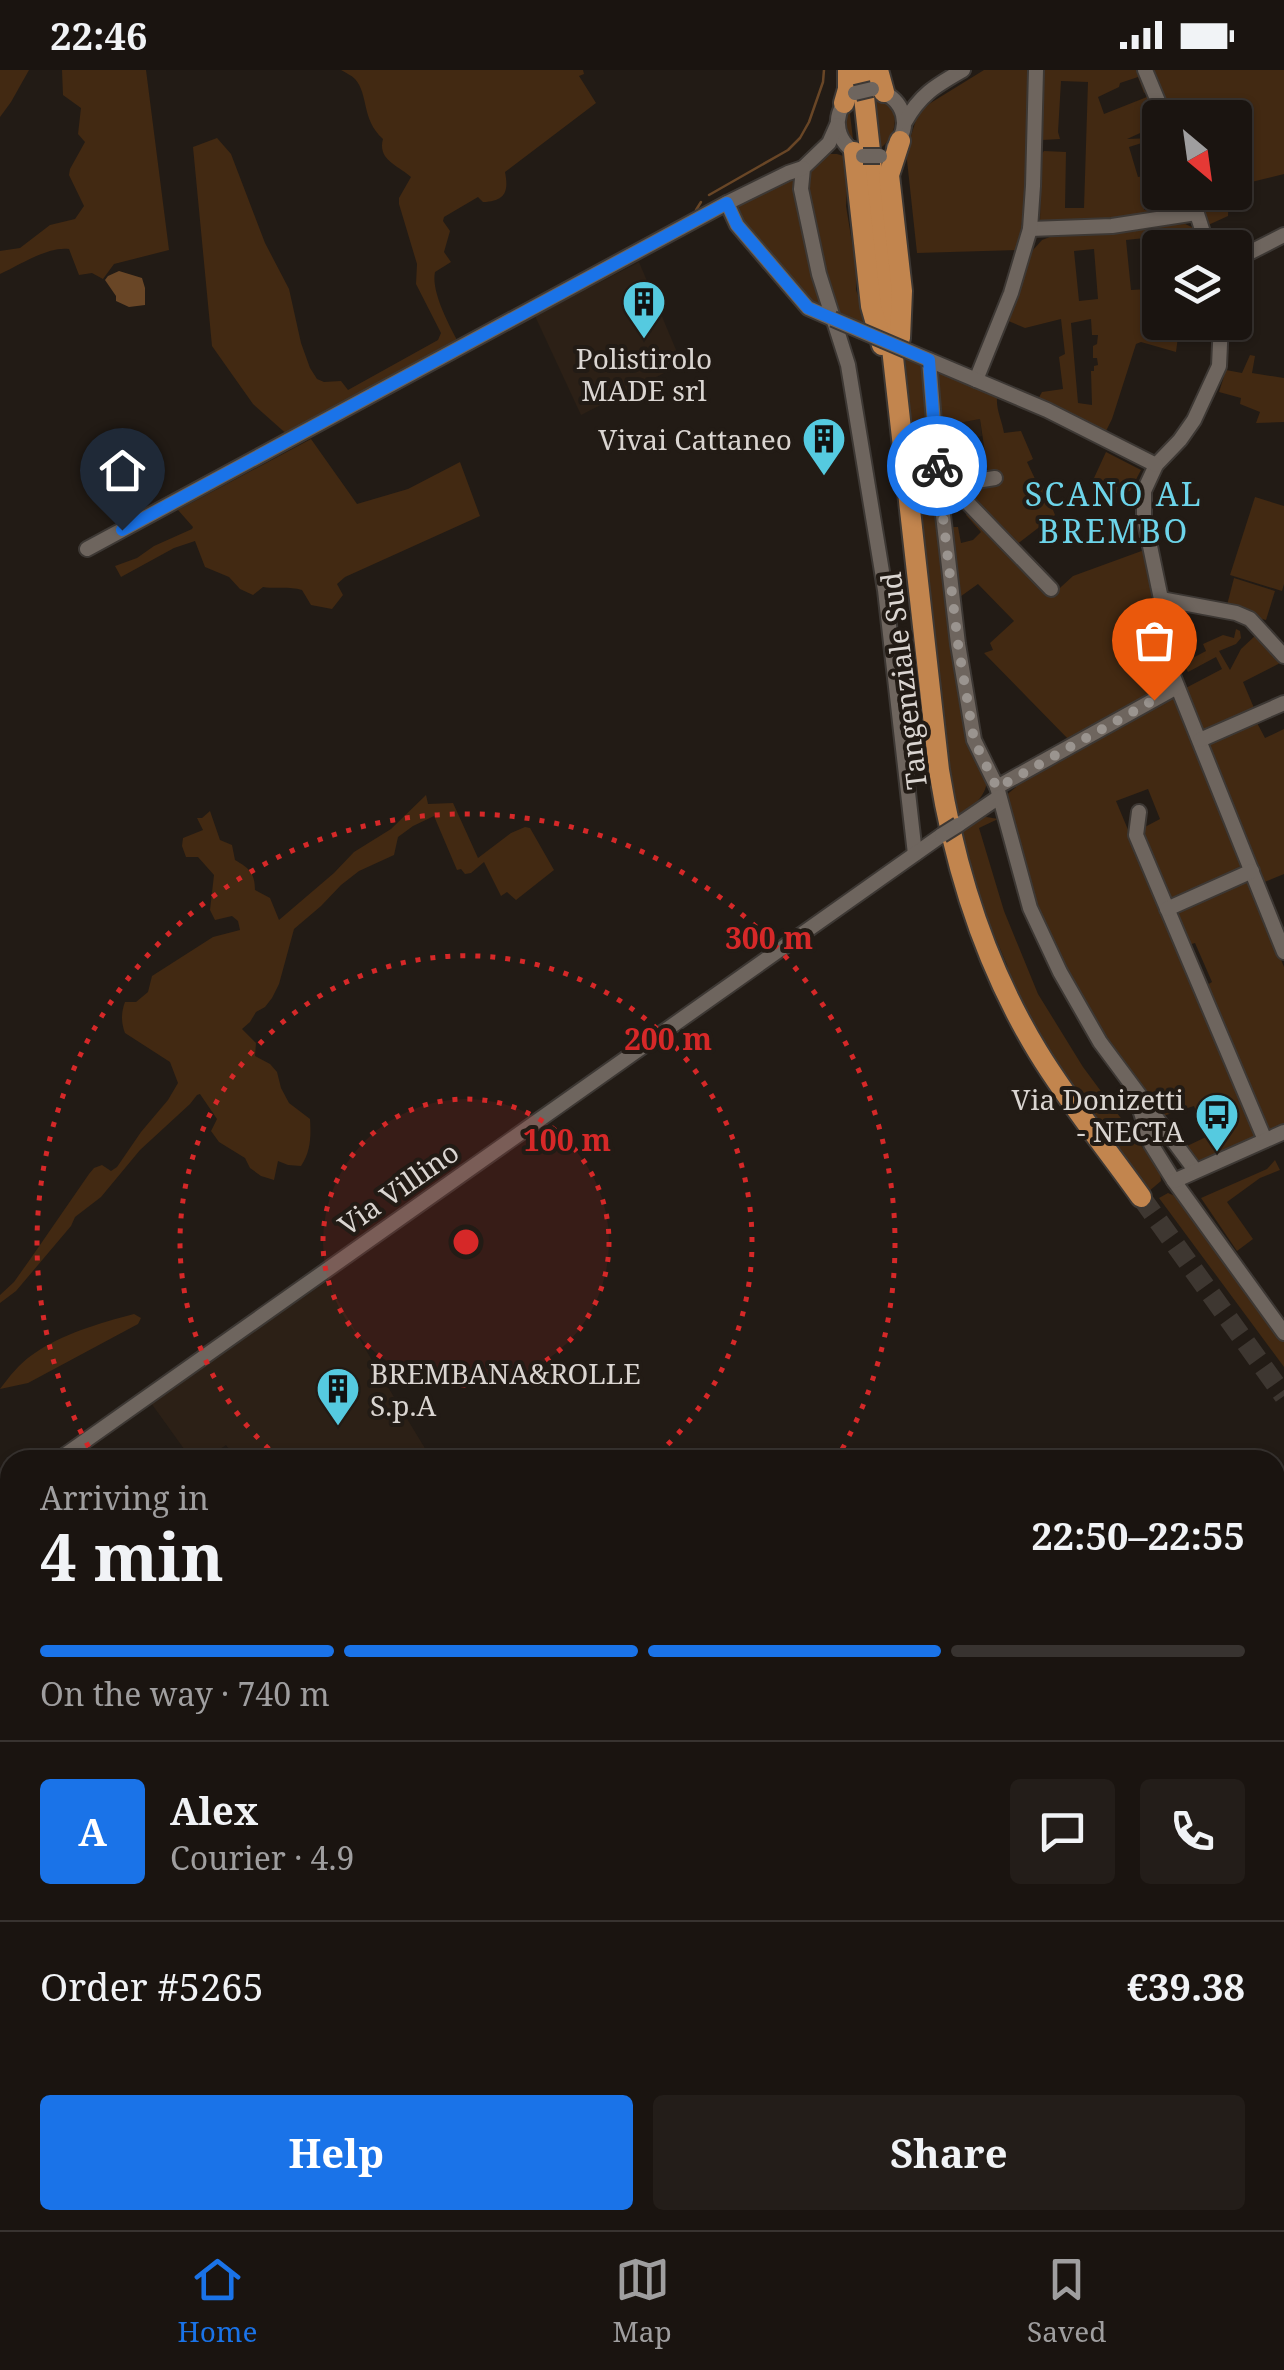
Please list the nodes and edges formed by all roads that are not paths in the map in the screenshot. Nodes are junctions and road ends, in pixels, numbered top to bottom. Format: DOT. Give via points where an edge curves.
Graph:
graph roads {
  1 [pos="848,70"];
  2 [pos="861,70"];
  3 [pos="963,70"];
  4 [pos="1036,70"];
  5 [pos="1146,70"];
  6 [pos="882,86"];
  7 [pos="928,90"];
  8 [pos="848,99"];
  9 [pos="1158,100"];
  10 [pos="837,125"];
  11 [pos="875,149"];
  12 [pos="816,155"];
  13 [pos="803,168"];
  14 [pos="727,203"];
  15 [pos="1196,212"];
  16 [pos="1030,229"];
  17 [pos="1202,230"];
  18 [pos="1284,235"];
  19 [pos="1252,251"];
  20 [pos="834,319"];
  21 [pos="1220,340"];
  22 [pos="892,357"];
  23 [pos="929,360"];
  24 [pos="976,380"];
  25 [pos="1156,465"];
  26 [pos="938,472"];
  27 [pos="995,478"];
  28 [pos="951,485"];
  29 [pos="87,549"];
  30 [pos="1051,589"];
  31 [pos="1161,599"];
  32 [pos="1284,656"];
  33 [pos="1176,687"];
  34 [pos="1284,702"];
  35 [pos="1200,740"];
  36 [pos="998,792"];
  37 [pos="1139,812"];
  38 [pos="915,854"];
  39 [pos="1252,871"];
  40 [pos="1167,909"];
  41 [pos="1284,952"];
  42 [pos="1132,1085"];
  43 [pos="1284,1132"];
  44 [pos="1265,1140"];
  45 [pos="1195,1170"];
  46 [pos="1174,1181"];
  47 [pos="1141,1197"];
  48 [pos="1284,1333"];
  49 [pos="72,1450"];
  1 -- 8 [label="highway"];
  2 -- 11 [label="highway"];
  3 -- 7 [label="street"];
  4 -- 16 [label="street"];
  5 -- 9 [label="street"];
  6 -- 7 [label="street" via="906,94"];
  6 -- 8 [label="street, bridge"];
  6 -- 11 [label="street" via="901,108"];
  7 -- 11 [label="street"];
  8 -- 10 [label="street"];
  10 -- 11 [label="street" via="841,139"];
  10 -- 12 [label="street"];
  11 -- 12 [label="street"];
  11 -- 22 [label="highway" via="871,306 884,352"];
  11 -- 22 [label="highway" via="889,175 903,304 899,350"];
  12 -- 13 [label="street"];
  13 -- 14 [label="street"];
  13 -- 20 [label="street" via="808,223"];
  14 -- 20 [label="street" via="737,225 808,308"];
  14 -- 29 [label="street"];
  15 -- 16 [label="street" via="1112,226"];
  15 -- 17 [label="street"];
  16 -- 24 [label="street"];
  18 -- 19 [label="street"];
  20 -- 23 [label="street, bridge"];
  20 -- 38 [label="street" via="848,365 885,590"];
  21 -- 25 [label="street" via="1208,394"];
  22 -- 47 [label="highway, Tangenziale Sud" via="940,770 962,881 1022,1024"];
  23 -- 24 [label="street"];
  23 -- 26 [label="street"];
  24 -- 25 [label="street"];
  25 -- 31 [label="street" via="1144,491 1144,517"];
  26 -- 28 [label="street"];
  26 -- 36 [label="street" via="974,740"];
  27 -- 28 [label="street"];
  28 -- 30 [label="street"];
  31 -- 32 [label="street" via="1250,620"];
  31 -- 33 [label="street"];
  33 -- 35 [label="street"];
  33 -- 36 [label="street, Via Villino"];
  34 -- 35 [label="street"];
  35 -- 39 [label="street"];
  36 -- 38 [label="street, Via Villino, bridge"];
  36 -- 42 [label="street" via="1048,949"];
  37 -- 40 [label="street" via="1136,835"];
  38 -- 49 [label="street, Via Villino"];
  39 -- 40 [label="street"];
  39 -- 41 [label="street"];
  40 -- 44 [label="street"];
  42 -- 45 [label="street"];
  42 -- 46 [label="street" via="1152,1144"];
  43 -- 44 [label="street"];
  44 -- 45 [label="street"];
  45 -- 46 [label="street"];
  46 -- 48 [label="street"];
}
